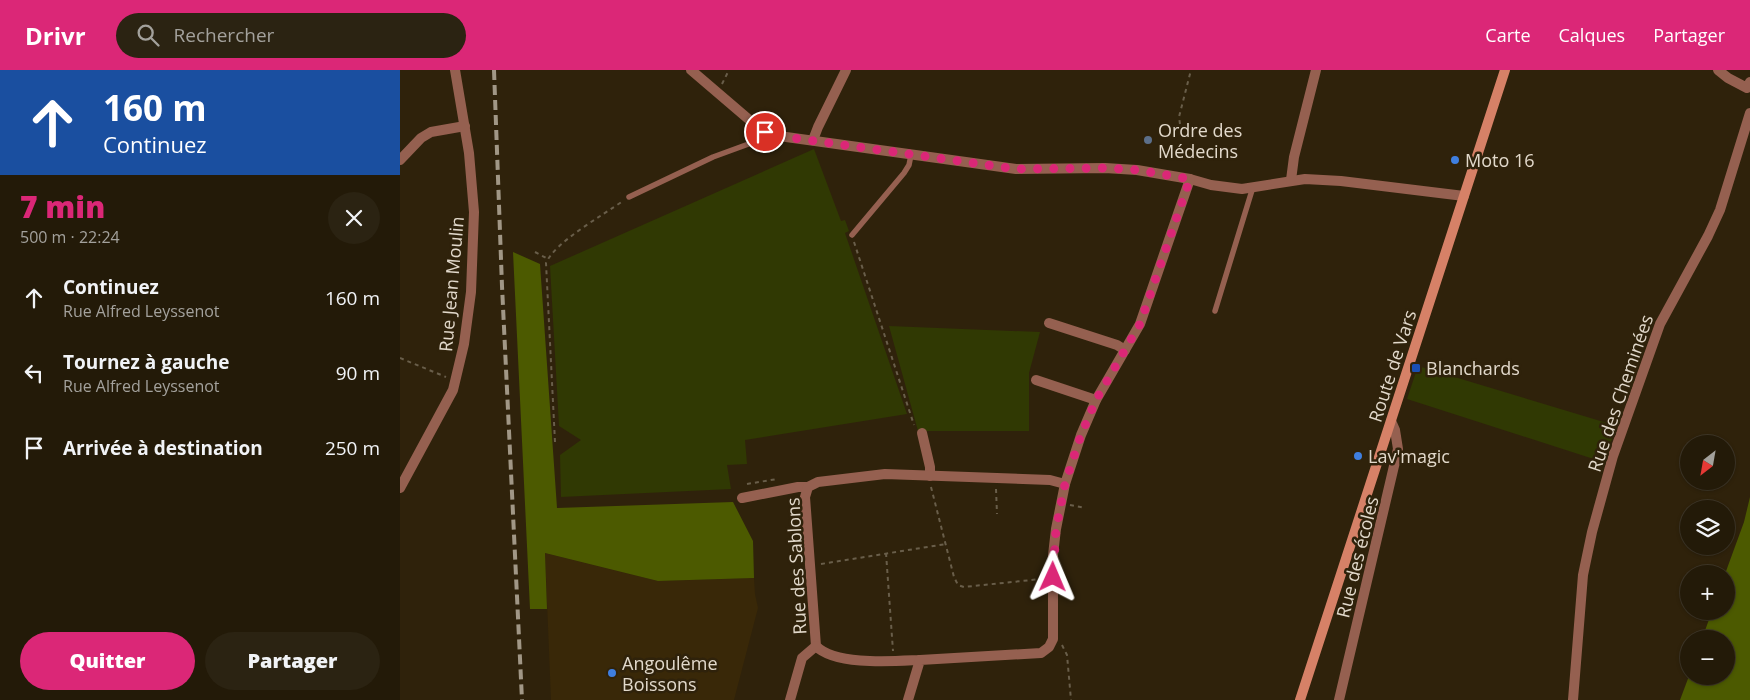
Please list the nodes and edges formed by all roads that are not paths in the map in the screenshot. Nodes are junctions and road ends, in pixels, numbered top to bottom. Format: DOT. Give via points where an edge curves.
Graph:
graph roads {
  1 [pos="455,70"];
  2 [pos="691,70"];
  3 [pos="846,70"];
  4 [pos="1316,70"];
  5 [pos="1505,70"];
  6 [pos="1718,70"];
  7 [pos="1749,89"];
  8 [pos="1750,112"];
  9 [pos="465,126"];
  10 [pos="765,132"];
  11 [pos="813,140"];
  12 [pos="911,155"];
  13 [pos="400,160"];
  14 [pos="1190,179"];
  15 [pos="1291,180"];
  16 [pos="1253,188"];
  17 [pos="1464,196"];
  18 [pos="629,197"];
  19 [pos="852,235"];
  20 [pos="1215,311"];
  21 [pos="1049,323"];
  22 [pos="1124,350"];
  23 [pos="1036,380"];
  24 [pos="1096,400"];
  25 [pos="1391,421"];
  26 [pos="918,432"];
  27 [pos="930,479"];
  28 [pos="1065,484"];
  29 [pos="808,487"];
  30 [pos="400,488"];
  31 [pos="742,498"];
  32 [pos="816,646"];
  33 [pos="920,660"];
  34 [pos="790,700"];
  35 [pos="908,700"];
  36 [pos="1300,700"];
  37 [pos="1339,700"];
  38 [pos="1573,700"];
  1 -- 9 [label="street, Rue Jean Moulin"];
  2 -- 10 [label="street"];
  3 -- 11 [label="street"];
  4 -- 15 [label="street"];
  5 -- 17 [label="main road, Route de Vars"];
  6 -- 7 [label="street"];
  8 -- 38 [label="street, Rue des Cheminées" via="1720,210 1660,324 1613,456 1583,576"];
  9 -- 13 [label="street" via="431,132"];
  9 -- 30 [label="street, Rue Jean Moulin" via="470,152 474,235 464,344 457,381"];
  10 -- 11 [label="street"];
  10 -- 18 [label="lane" via="754,142 712,157"];
  11 -- 12 [label="street"];
  12 -- 14 [label="street" via="1016,169 1105,168"];
  12 -- 19 [label="lane" via="904,173"];
  14 -- 16 [label="street" via="1211,185"];
  14 -- 22 [label="street, Rue des Sablons" via="1140,324"];
  15 -- 16 [label="street"];
  15 -- 17 [label="street" via="1341,181"];
  16 -- 20 [label="lane"];
  17 -- 25 [label="main road, Route de Vars"];
  21 -- 22 [label="street"];
  22 -- 24 [label="street, Rue des Sablons"];
  23 -- 24 [label="street"];
  24 -- 28 [label="street, Rue des Sablons"];
  25 -- 36 [label="main road, Route de Vars"];
  25 -- 37 [label="street, Rue des écoles" via="1398,449"];
  26 -- 27 [label="street" via="930,467"];
  27 -- 28 [label="street, Rue des Sablons" via="996,478 1050,480"];
  27 -- 29 [label="street, Rue des Sablons" via="885,474 818,482"];
  28 -- 33 [label="street, Rue des Sablons" via="1055,538 1053,639 1049,647 1041,653"];
  29 -- 31 [label="street"];
  29 -- 32 [label="street, Rue des Sablons" via="805,497"];
  32 -- 33 [label="street, Rue des Sablons" via="825,653 866,662"];
  32 -- 34 [label="street" via="802,658"];
  33 -- 35 [label="street"];
}
